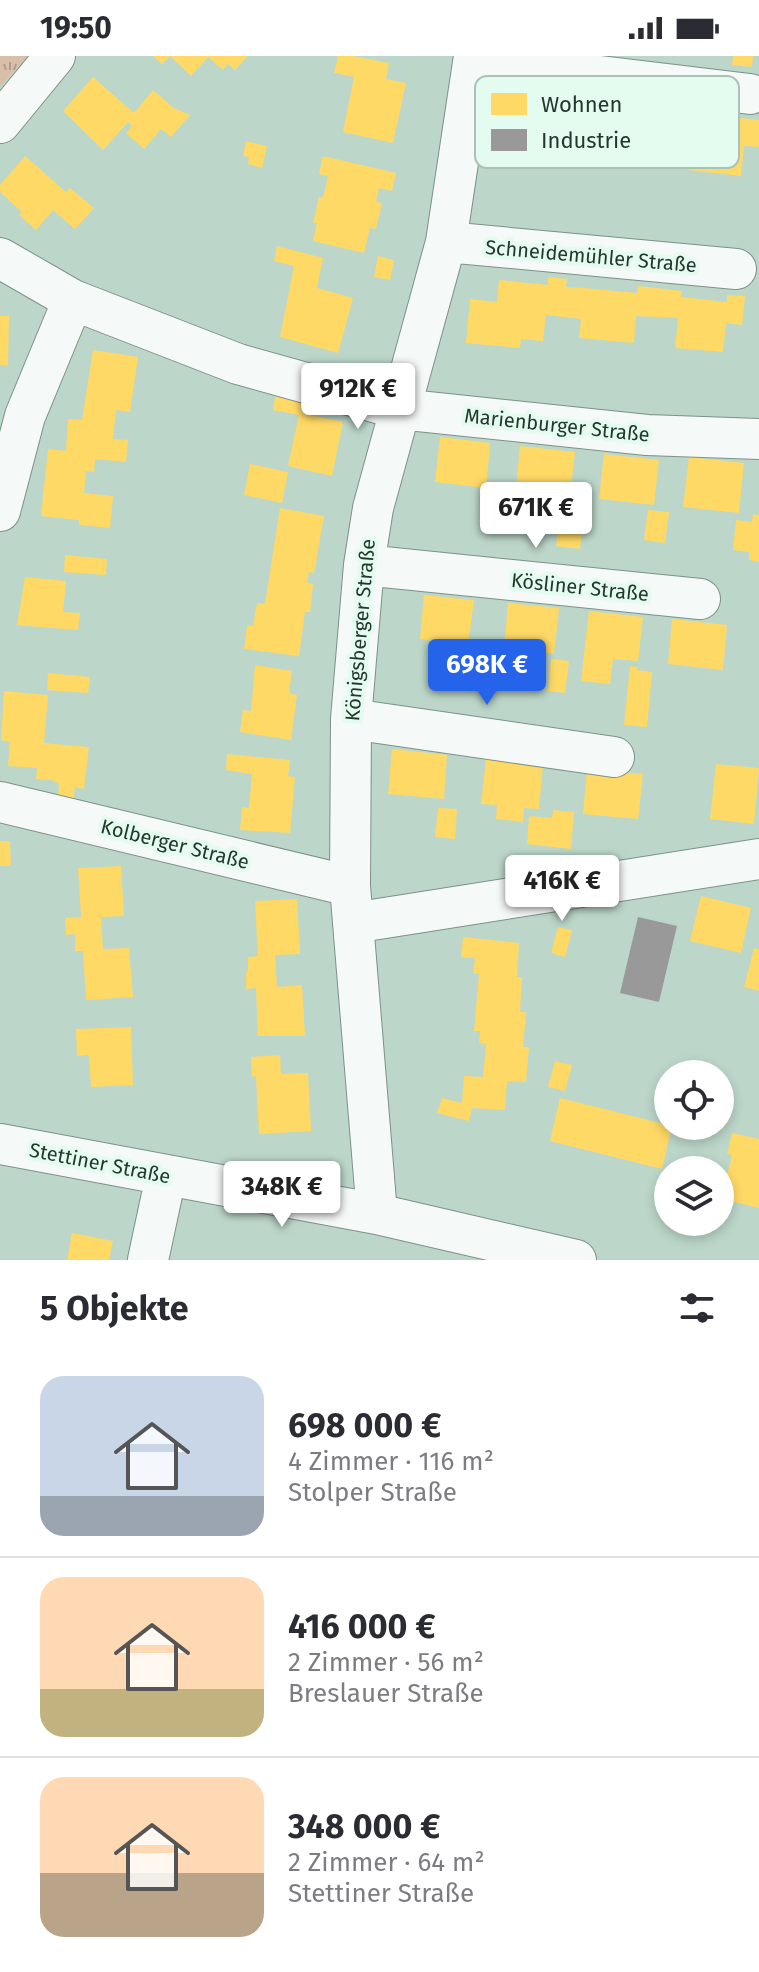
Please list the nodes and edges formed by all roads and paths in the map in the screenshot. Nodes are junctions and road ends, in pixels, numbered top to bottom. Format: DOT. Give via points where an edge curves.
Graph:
graph roads {
  1 [pos="55,56"];
  2 [pos="474,59"];
  3 [pos="608,76"];
  4 [pos="739,93"];
  5 [pos="750,94"];
  6 [pos="0,123"];
  7 [pos="446,242"];
  8 [pos="0,258"];
  9 [pos="736,269"];
  10 [pos="73,300"];
  11 [pos="399,409"];
  12 [pos="759,439"];
  13 [pos="0,511"];
  14 [pos="364,565"];
  15 [pos="700,599"];
  16 [pos="351,719"];
  17 [pos="614,757"];
  18 [pos="0,802"];
  19 [pos="759,859"];
  20 [pos="351,904"];
  21 [pos="0,1144"];
  22 [pos="166,1176"];
  23 [pos="377,1214"];
  24 [pos="148,1260"];
  25 [pos="576,1260"];
  1 -- 6 [label="street"];
  2 -- 3 [label="street"];
  2 -- 7 [label="street, Königsberger Straße"];
  4 -- 5 [label="street"];
  7 -- 9 [label="street, Schneidemühler Straße"];
  7 -- 11 [label="street, Königsberger Straße"];
  8 -- 10 [label="street, Marienburger Straße"];
  10 -- 11 [label="street, Marienburger Straße" via="238,364"];
  10 -- 13 [label="street" via="25,416"];
  11 -- 12 [label="street, Marienburger Straße" via="647,435"];
  11 -- 14 [label="street, Königsberger Straße"];
  14 -- 15 [label="street, Kösliner Straße"];
  14 -- 16 [label="street, Königsberger Straße"];
  16 -- 17 [label="street"];
  16 -- 20 [label="street, Königsberger Straße"];
  18 -- 20 [label="street, Kolberger Straße"];
  19 -- 20 [label="street"];
  20 -- 23 [label="street, Königsberger Straße"];
  21 -- 22 [label="street, Stettiner Straße"];
  22 -- 23 [label="street, Stettiner Straße"];
  22 -- 24 [label="street"];
  23 -- 25 [label="street, Stettiner Straße"];
}
